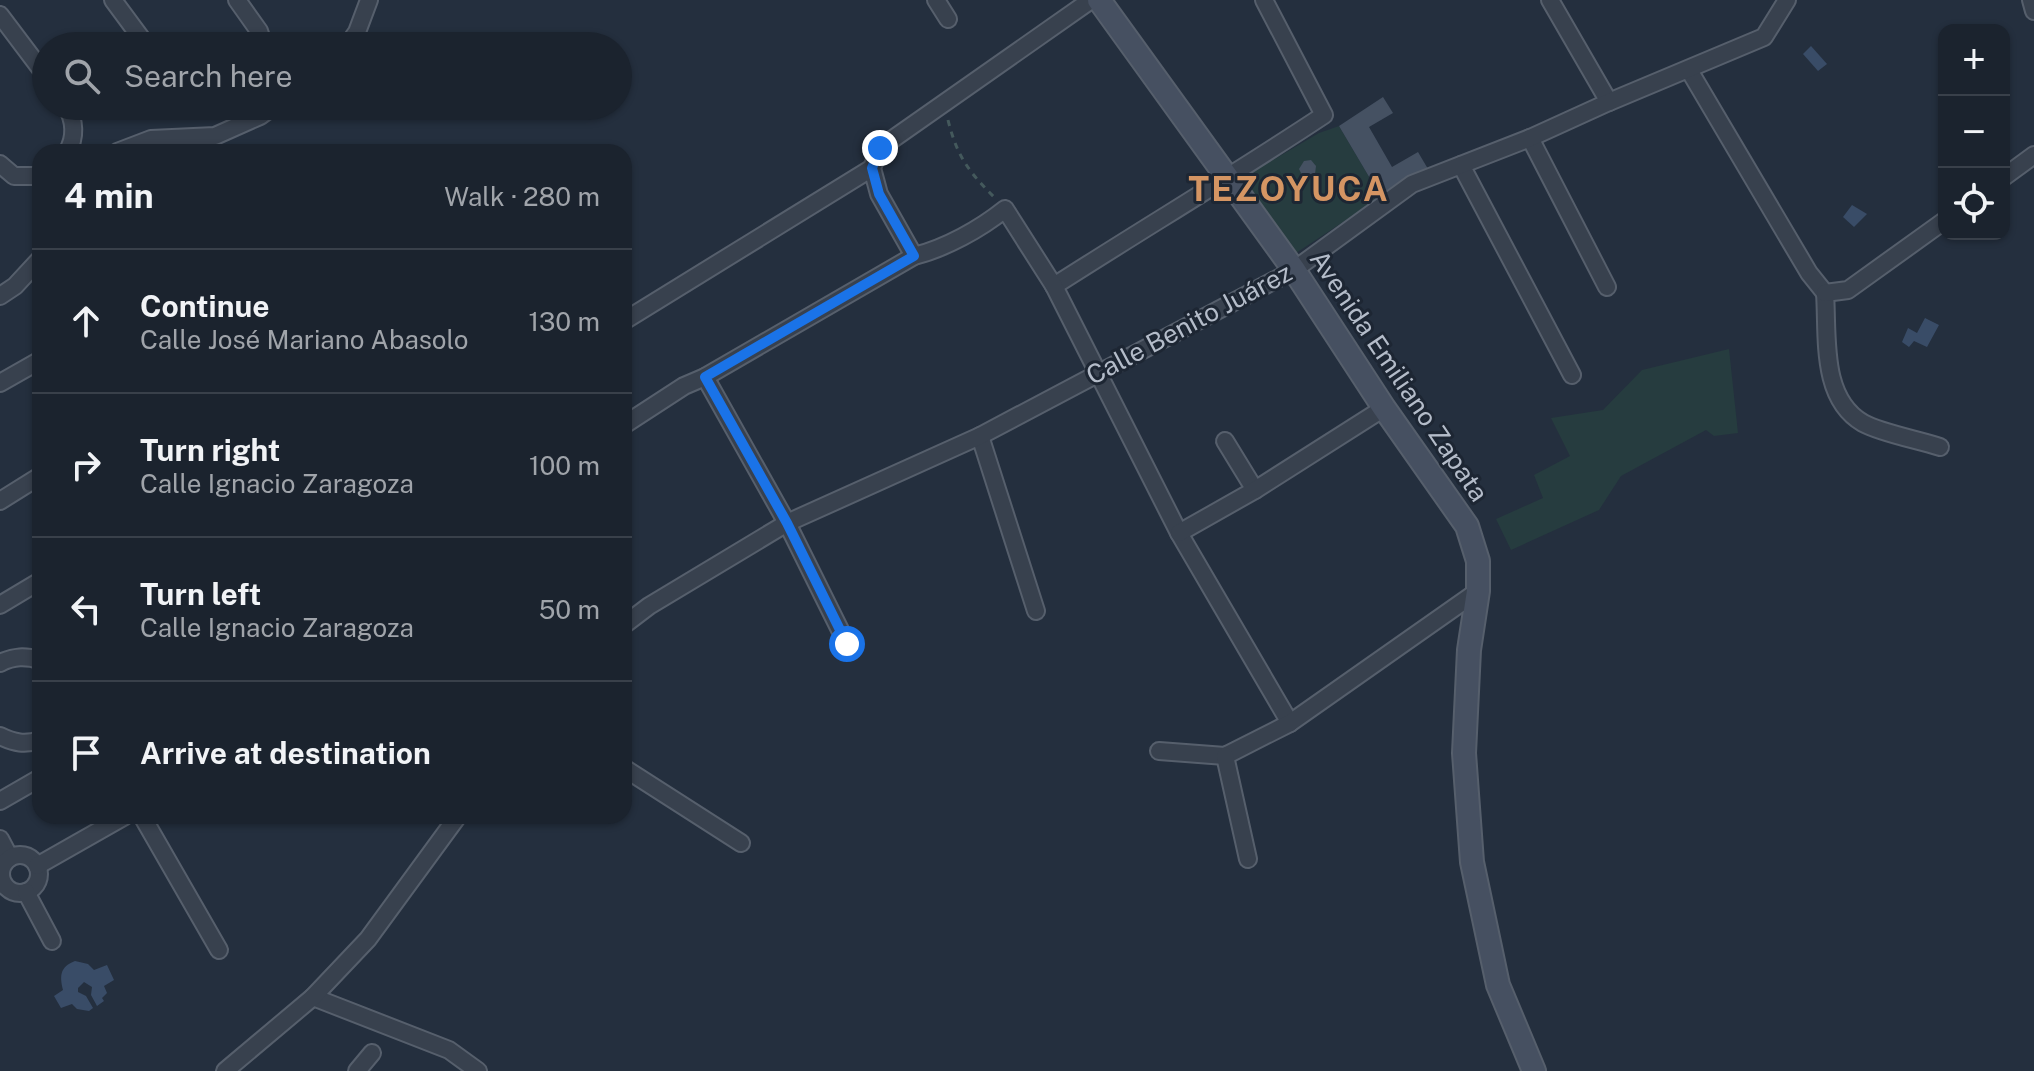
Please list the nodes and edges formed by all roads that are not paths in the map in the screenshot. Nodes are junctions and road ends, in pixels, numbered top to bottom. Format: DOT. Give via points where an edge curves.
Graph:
graph roads {
  1 [pos="113,0"];
  2 [pos="237,0"];
  3 [pos="369,0"];
  4 [pos="936,0"];
  5 [pos="1091,0"];
  6 [pos="1099,0"];
  7 [pos="1264,0"];
  8 [pos="1550,0"];
  9 [pos="1787,0"];
  10 [pos="2031,0"];
  11 [pos="2034,11"];
  12 [pos="0,15"];
  13 [pos="948,19"];
  14 [pos="137,32"];
  15 [pos="259,32"];
  16 [pos="357,32"];
  17 [pos="32,57"];
  18 [pos="1689,70"];
  19 [pos="1609,102"];
  20 [pos="72,120"];
  21 [pos="241,120"];
  22 [pos="1530,138"];
  23 [pos="72,144"];
  24 [pos="138,144"];
  25 [pos="2034,155"];
  26 [pos="0,164"];
  27 [pos="1461,165"];
  28 [pos="872,168"];
  29 [pos="2010,173"];
  30 [pos="32,176"];
  31 [pos="1228,179"];
  32 [pos="1938,225"];
  33 [pos="914,256"];
  34 [pos="32,268"];
  35 [pos="1294,270"];
  36 [pos="1054,286"];
  37 [pos="1607,287"];
  38 [pos="1825,293"];
  39 [pos="0,296"];
  40 [pos="632,316"];
  41 [pos="32,365"];
  42 [pos="1097,371"];
  43 [pos="1572,375"];
  44 [pos="705,377"];
  45 [pos="0,383"];
  46 [pos="1384,408"];
  47 [pos="632,420"];
  48 [pos="980,436"];
  49 [pos="1225,441"];
  50 [pos="1940,447"];
  51 [pos="32,481"];
  52 [pos="1255,490"];
  53 [pos="0,501"];
  54 [pos="787,523"];
  55 [pos="1179,533"];
  56 [pos="32,586"];
  57 [pos="1478,591"];
  58 [pos="0,605"];
  59 [pos="1036,611"];
  60 [pos="632,619"];
  61 [pos="847,644"];
  62 [pos="32,658"];
  63 [pos="0,663"];
  64 [pos="1290,723"];
  65 [pos="0,736"];
  66 [pos="32,742"];
  67 [pos="1159,751"];
  68 [pos="1225,756"];
  69 [pos="632,773"];
  70 [pos="32,783"];
  71 [pos="0,801"];
  72 [pos="111,824"];
  73 [pos="147,824"];
  74 [pos="452,824"];
  75 [pos="0,839"];
  76 [pos="741,843"];
  77 [pos="10,858"];
  78 [pos="1248,859"];
  79 [pos="37,866"];
  80 [pos="1,880"];
  81 [pos="26,892"];
  82 [pos="52,941"];
  83 [pos="219,950"];
  84 [pos="313,997"];
  85 [pos="372,1053"];
  86 [pos="225,1071"];
  87 [pos="357,1071"];
  88 [pos="478,1071"];
  89 [pos="1534,1071"];
  1 -- 14 [label="street"];
  2 -- 15 [label="street"];
  3 -- 16 [label="street"];
  4 -- 13 [label="street"];
  5 -- 28 [label="street" via="880,148"];
  6 -- 31 [label="street, Avenida Emiliano Zapata"];
  7 -- 31 [label="street" via="1324,115"];
  8 -- 19 [label="street"];
  9 -- 18 [label="street, Calle Benito Juárez" via="1764,37"];
  10 -- 11 [label="street"];
  12 -- 17 [label="street"];
  18 -- 19 [label="street, Calle Benito Juárez"];
  18 -- 38 [label="street"];
  19 -- 22 [label="street, Calle Benito Juárez"];
  20 -- 23 [label="street"];
  21 -- 24 [label="street" via="215,136"];
  22 -- 27 [label="street, Calle Benito Juárez"];
  22 -- 37 [label="street"];
  25 -- 29 [label="street"];
  26 -- 30 [label="street" via="14,176"];
  27 -- 35 [label="street, Calle Benito Juárez" via="1412,184"];
  27 -- 43 [label="street"];
  28 -- 33 [label="street" via="879,194"];
  28 -- 40 [label="street"];
  31 -- 35 [label="street, Avenida Emiliano Zapata"];
  31 -- 36 [label="street"];
  32 -- 38 [label="street" via="1848,290"];
  33 -- 36 [label="street" via="1005,209"];
  33 -- 44 [label="street"];
  34 -- 39 [label="street"];
  35 -- 42 [label="street, Calle Benito Juárez"];
  35 -- 46 [label="street, Avenida Emiliano Zapata"];
  36 -- 42 [label="street"];
  38 -- 50 [label="street" via="1831,380 1846,409 1865,424"];
  41 -- 45 [label="street"];
  42 -- 48 [label="street, Calle Benito Juárez"];
  42 -- 55 [label="street"];
  44 -- 47 [label="street"];
  44 -- 54 [label="street"];
  46 -- 52 [label="street"];
  46 -- 57 [label="street, Avenida Emiliano Zapata" via="1467,526 1478,561"];
  48 -- 54 [label="street, Calle Benito Juárez"];
  48 -- 59 [label="street"];
  49 -- 52 [label="street"];
  51 -- 53 [label="street"];
  52 -- 55 [label="street"];
  54 -- 60 [label="street, Calle Benito Juárez"];
  54 -- 61 [label="street"];
  55 -- 64 [label="street"];
  56 -- 58 [label="street"];
  57 -- 64 [label="street"];
  57 -- 89 [label="street, Avenida Emiliano Zapata" via="1464,753 1472,862 1498,985"];
  62 -- 63 [label="street"];
  64 -- 68 [label="street"];
  65 -- 66 [label="street"];
  67 -- 68 [label="street"];
  68 -- 78 [label="street"];
  69 -- 76 [label="street"];
  70 -- 71 [label="street"];
  72 -- 79 [label="street"];
  73 -- 83 [label="street"];
  74 -- 84 [label="street" via="368,939"];
  75 -- 77 [label="street"];
  77 -- 79 [label="street" via="28,858"];
  77 -- 80 [label="street"];
  79 -- 81 [label="street" via="36,885"];
  80 -- 81 [label="street" via="9,890"];
  81 -- 82 [label="street"];
  84 -- 86 [label="street"];
  84 -- 88 [label="street" via="449,1050"];
  85 -- 87 [label="street"];
}
